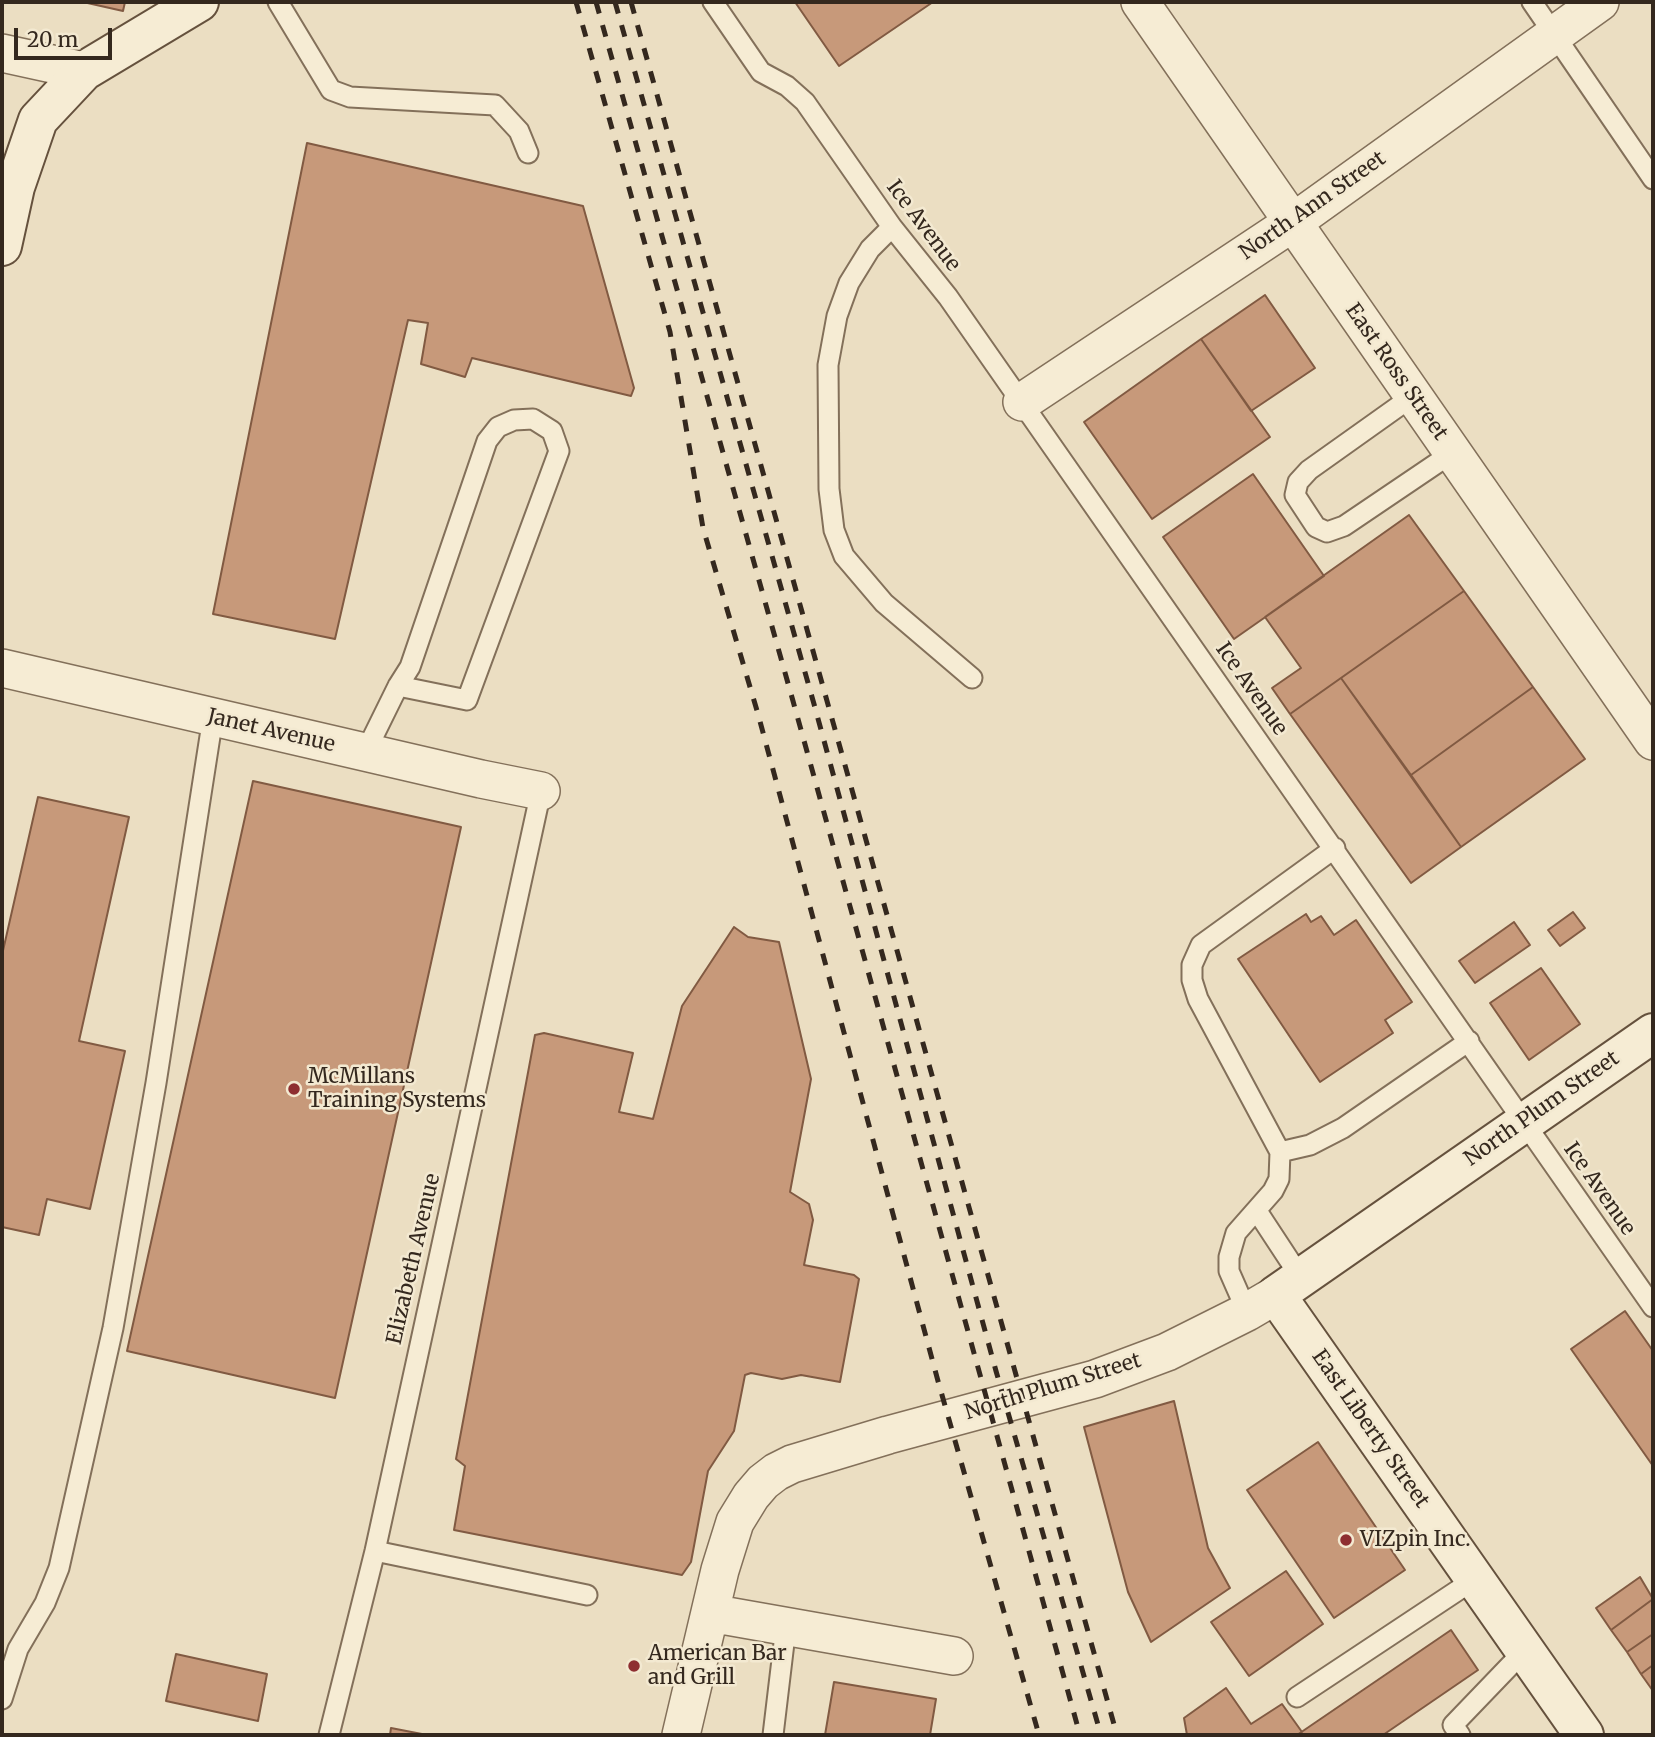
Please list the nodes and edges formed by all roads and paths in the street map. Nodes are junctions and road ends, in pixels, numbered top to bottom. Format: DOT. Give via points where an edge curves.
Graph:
graph roads {
  1 [pos="199,2"];
  2 [pos="278,2"];
  3 [pos="713,2"];
  4 [pos="1140,2"];
  5 [pos="1532,2"];
  6 [pos="1600,2"];
  7 [pos="1553,34"];
  8 [pos="2,53"];
  9 [pos="84,71"];
  10 [pos="528,153"];
  11 [pos="1653,179"];
  12 [pos="1292,223"];
  13 [pos="892,226"];
  14 [pos="2,246"];
  15 [pos="1413,396"];
  16 [pos="1022,402"];
  17 [pos="1452,453"];
  18 [pos="2,668"];
  19 [pos="972,678"];
  20 [pos="398,686"];
  21 [pos="213,717"];
  22 [pos="1653,741"];
  23 [pos="365,752"];
  24 [pos="541,791"];
  25 [pos="1335,848"];
  26 [pos="1653,1032"];
  27 [pos="1469,1041"];
  28 [pos="1524,1121"];
  29 [pos="1280,1152"];
  30 [pos="1257,1211"];
  31 [pos="1275,1295"];
  32 [pos="1653,1307"];
  33 [pos="375,1552"];
  34 [pos="1475,1579"];
  35 [pos="587,1595"];
  36 [pos="710,1613"];
  37 [pos="786,1626"];
  38 [pos="1525,1650"];
  39 [pos="954,1656"];
  40 [pos="1297,1697"];
  41 [pos="2,1699"];
  42 [pos="329,1735"];
  43 [pos="681,1735"];
  44 [pos="774,1735"];
  45 [pos="1460,1735"];
  46 [pos="1584,1735"];
  1 -- 9 [label="street"];
  2 -- 10 [label="lane" via="331,90 350,97 495,105 519,131"];
  3 -- 13 [label="lane, Ice Avenue" via="761,72 805,102"];
  4 -- 12 [label="street, East Ross Street"];
  5 -- 7 [label="lane"];
  6 -- 7 [label="street, North Ann Street"];
  7 -- 11 [label="lane"];
  7 -- 12 [label="street, North Ann Street"];
  8 -- 9 [label="street"];
  9 -- 14 [label="street" via="38,120 15,187"];
  12 -- 15 [label="street, East Ross Street"];
  12 -- 16 [label="street, North Ann Street"];
  13 -- 16 [label="lane, Ice Avenue"];
  13 -- 19 [label="lane" via="870,249 849,283 837,316 828,365 829,489 834,530 844,556 884,603"];
  15 -- 17 [label="street, East Ross Street"];
  15 -- 17 [label="lane" via="1298,482 1295,495 1316,527 1327,532 1344,526"];
  16 -- 25 [label="lane, Ice Avenue"];
  17 -- 22 [label="street, East Ross Street"];
  18 -- 21 [label="street, Janet Avenue"];
  20 -- 20 [label="lane" via="410,667 487,441 498,427 533,419 552,431 559,451 467,700"];
  20 -- 23 [label="lane"];
  21 -- 23 [label="street, Janet Avenue"];
  21 -- 41 [label="lane" via="113,1328 58,1568 45,1603 18,1649"];
  23 -- 24 [label="street, Janet Avenue"];
  24 -- 33 [label="lane, Elizabeth Avenue"];
  25 -- 27 [label="lane, Ice Avenue"];
  25 -- 29 [label="lane" via="1200,945 1192,965 1198,999"];
  26 -- 28 [label="street, North Plum Street"];
  27 -- 28 [label="lane, Ice Avenue"];
  27 -- 29 [label="lane" via="1343,1128 1310,1145"];
  28 -- 31 [label="street, North Plum Street"];
  28 -- 32 [label="lane, Ice Avenue"];
  29 -- 30 [label="lane" via="1279,1179"];
  30 -- 31 [label="lane"];
  30 -- 31 [label="lane" via="1236,1233 1229,1271"];
  31 -- 34 [label="street, East Liberty Street"];
  31 -- 36 [label="street, North Plum Street" via="1167,1352 1095,1379 888,1435 776,1472 751,1496 735,1522"];
  33 -- 35 [label="lane"];
  33 -- 42 [label="lane, Elizabeth Avenue"];
  34 -- 38 [label="street, East Liberty Street"];
  34 -- 40 [label="lane"];
  36 -- 37 [label="street"];
  36 -- 43 [label="street, North Plum Street"];
  37 -- 39 [label="street"];
  37 -- 44 [label="lane"];
  38 -- 45 [label="lane" via="1453,1725"];
  38 -- 46 [label="street, East Liberty Street"];
}
